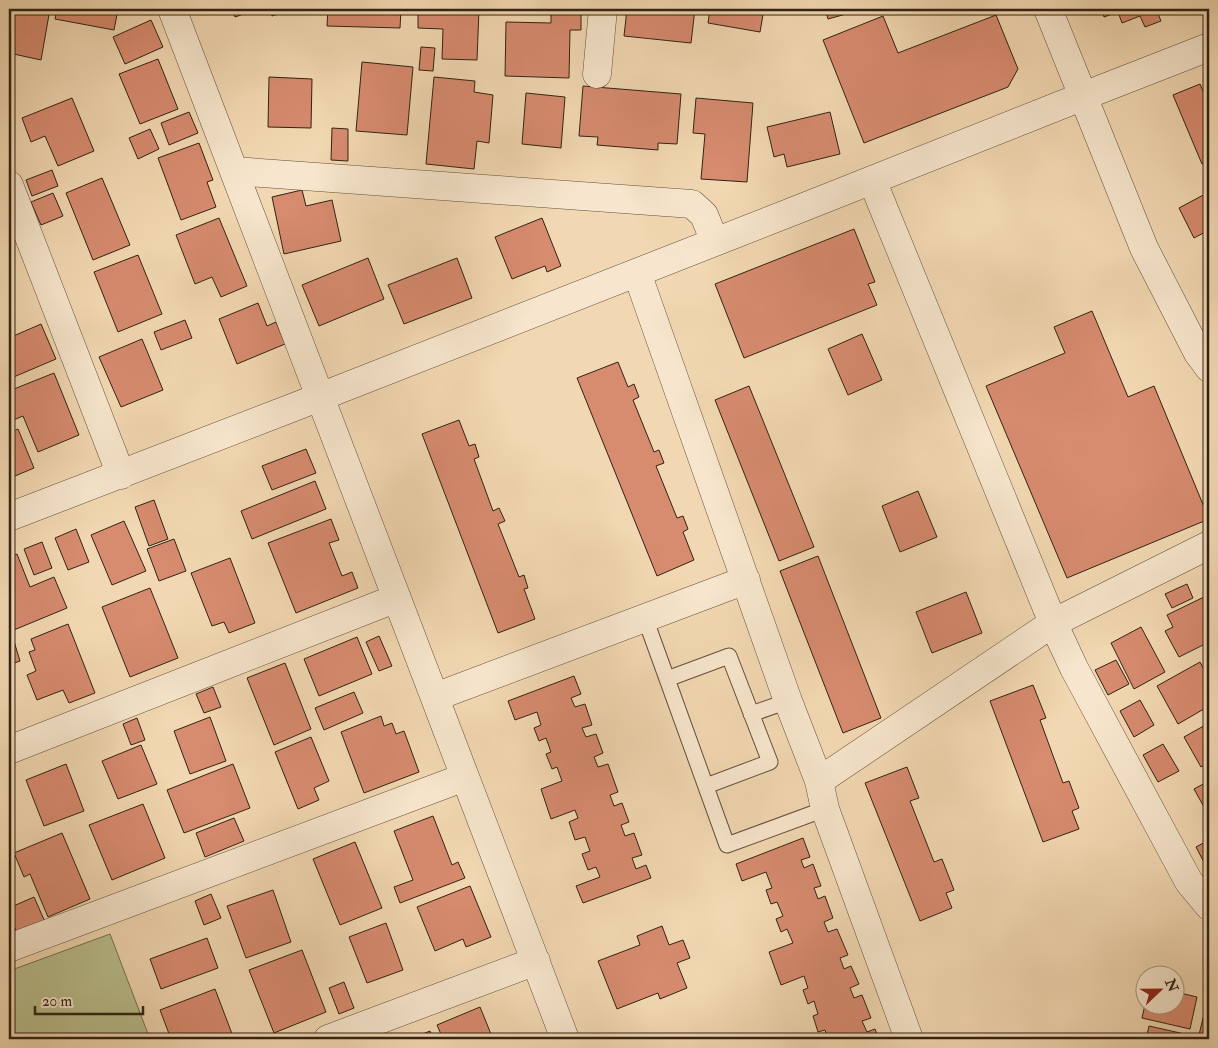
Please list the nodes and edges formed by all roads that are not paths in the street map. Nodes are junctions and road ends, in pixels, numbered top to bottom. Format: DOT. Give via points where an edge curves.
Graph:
graph roads {
  1 [pos="172,9"];
  2 [pos="603,9"];
  3 [pos="1048,9"];
  4 [pos="1209,47"];
  5 [pos="597,74"];
  6 [pos="1083,96"];
  7 [pos="234,171"];
  8 [pos="872,180"];
  9 [pos="9,185"];
  10 [pos="715,242"];
  11 [pos="637,273"];
  12 [pos="1209,368"];
  13 [pos="320,398"];
  14 [pos="121,475"];
  15 [pos="9,518"];
  16 [pos="1209,544"];
  17 [pos="746,580"];
  18 [pos="397,598"];
  19 [pos="646,618"];
  20 [pos="1053,623"];
  21 [pos="667,679"];
  22 [pos="435,698"];
  23 [pos="788,701"];
  24 [pos="752,714"];
  25 [pos="9,750"];
  26 [pos="465,777"];
  27 [pos="818,781"];
  28 [pos="706,786"];
  29 [pos="825,809"];
  30 [pos="1209,906"];
  31 [pos="9,948"];
  32 [pos="536,961"];
  33 [pos="341,1037"];
  34 [pos="565,1039"];
  35 [pos="909,1039"];
  1 -- 7 [label="street"];
  2 -- 5 [label="street"];
  3 -- 6 [label="street"];
  4 -- 6 [label="street"];
  6 -- 8 [label="street"];
  6 -- 12 [label="street" via="1144,248 1198,353"];
  7 -- 10 [label="street" via="692,204 704,215"];
  7 -- 13 [label="street"];
  8 -- 10 [label="street"];
  8 -- 20 [label="street"];
  9 -- 14 [label="street"];
  10 -- 11 [label="street"];
  11 -- 13 [label="street"];
  11 -- 17 [label="street"];
  13 -- 14 [label="street"];
  13 -- 18 [label="street"];
  14 -- 15 [label="street"];
  16 -- 20 [label="street"];
  17 -- 19 [label="street"];
  17 -- 23 [label="street"];
  18 -- 22 [label="street"];
  18 -- 25 [label="street"];
  19 -- 21 [label="lane"];
  19 -- 22 [label="street"];
  20 -- 27 [label="street"];
  20 -- 30 [label="street" via="1189,882"];
  21 -- 24 [label="lane" via="729,656"];
  21 -- 28 [label="lane"];
  22 -- 26 [label="street"];
  23 -- 24 [label="lane"];
  23 -- 27 [label="street"];
  24 -- 28 [label="lane" via="770,762"];
  26 -- 31 [label="street"];
  26 -- 32 [label="street"];
  27 -- 29 [label="street"];
  28 -- 29 [label="lane" via="727,845"];
  29 -- 35 [label="street"];
  32 -- 33 [label="street"];
  32 -- 34 [label="street"];
}
